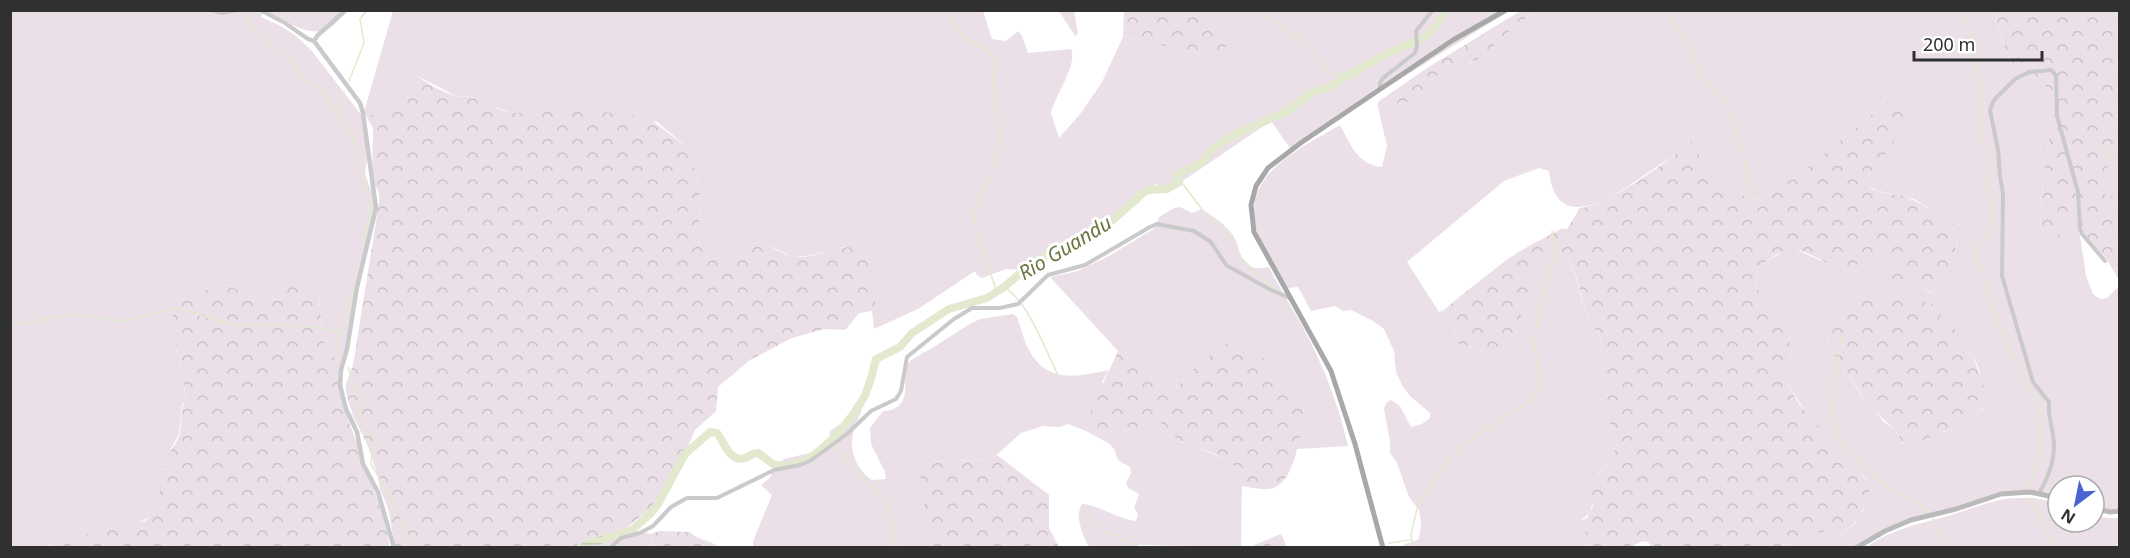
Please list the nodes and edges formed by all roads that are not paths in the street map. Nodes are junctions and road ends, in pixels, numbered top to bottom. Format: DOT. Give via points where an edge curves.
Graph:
graph roads {
  1 [pos="211,10"];
  2 [pos="238,10"];
  3 [pos="260,10"];
  4 [pos="346,10"];
  5 [pos="1433,10"];
  6 [pos="1506,10"];
  7 [pos="314,41"];
  8 [pos="1380,90"];
  9 [pos="2105,261"];
  10 [pos="1290,298"];
  11 [pos="2039,494"];
  12 [pos="2046,495"];
  13 [pos="394,548"];
  14 [pos="610,548"];
  15 [pos="1383,548"];
  16 [pos="1856,548"];
  1 -- 2 [label="street"];
  3 -- 7 [label="street"];
  4 -- 7 [label="street"];
  5 -- 8 [label="street" via="1416,31 1414,52 1383,78"];
  6 -- 8 [label="main road" via="1453,40"];
  7 -- 13 [label="street" via="360,104 365,123 376,208 340,384 357,432 363,465 378,492"];
  8 -- 10 [label="main road" via="1268,168 1256,186 1251,205 1254,232"];
  9 -- 11 [label="street" via="2080,229 2078,192 2057,116 2056,75 2051,70 2029,72 2002,91 1990,110 2003,194 2002,276 2033,382 2049,402 2053,433 2054,455"];
  10 -- 14 [label="street" via="1226,266 1211,242 1194,231 1157,224 1085,265 1048,276 1019,303 972,308 954,319 907,357 896,399 871,411 810,461 774,470 717,498 687,498 670,507 652,526 621,538"];
  10 -- 15 [label="main road" via="1331,371"];
  11 -- 12 [label="main road"];
  11 -- 16 [label="main road" via="2001,494 1911,520"];
}
